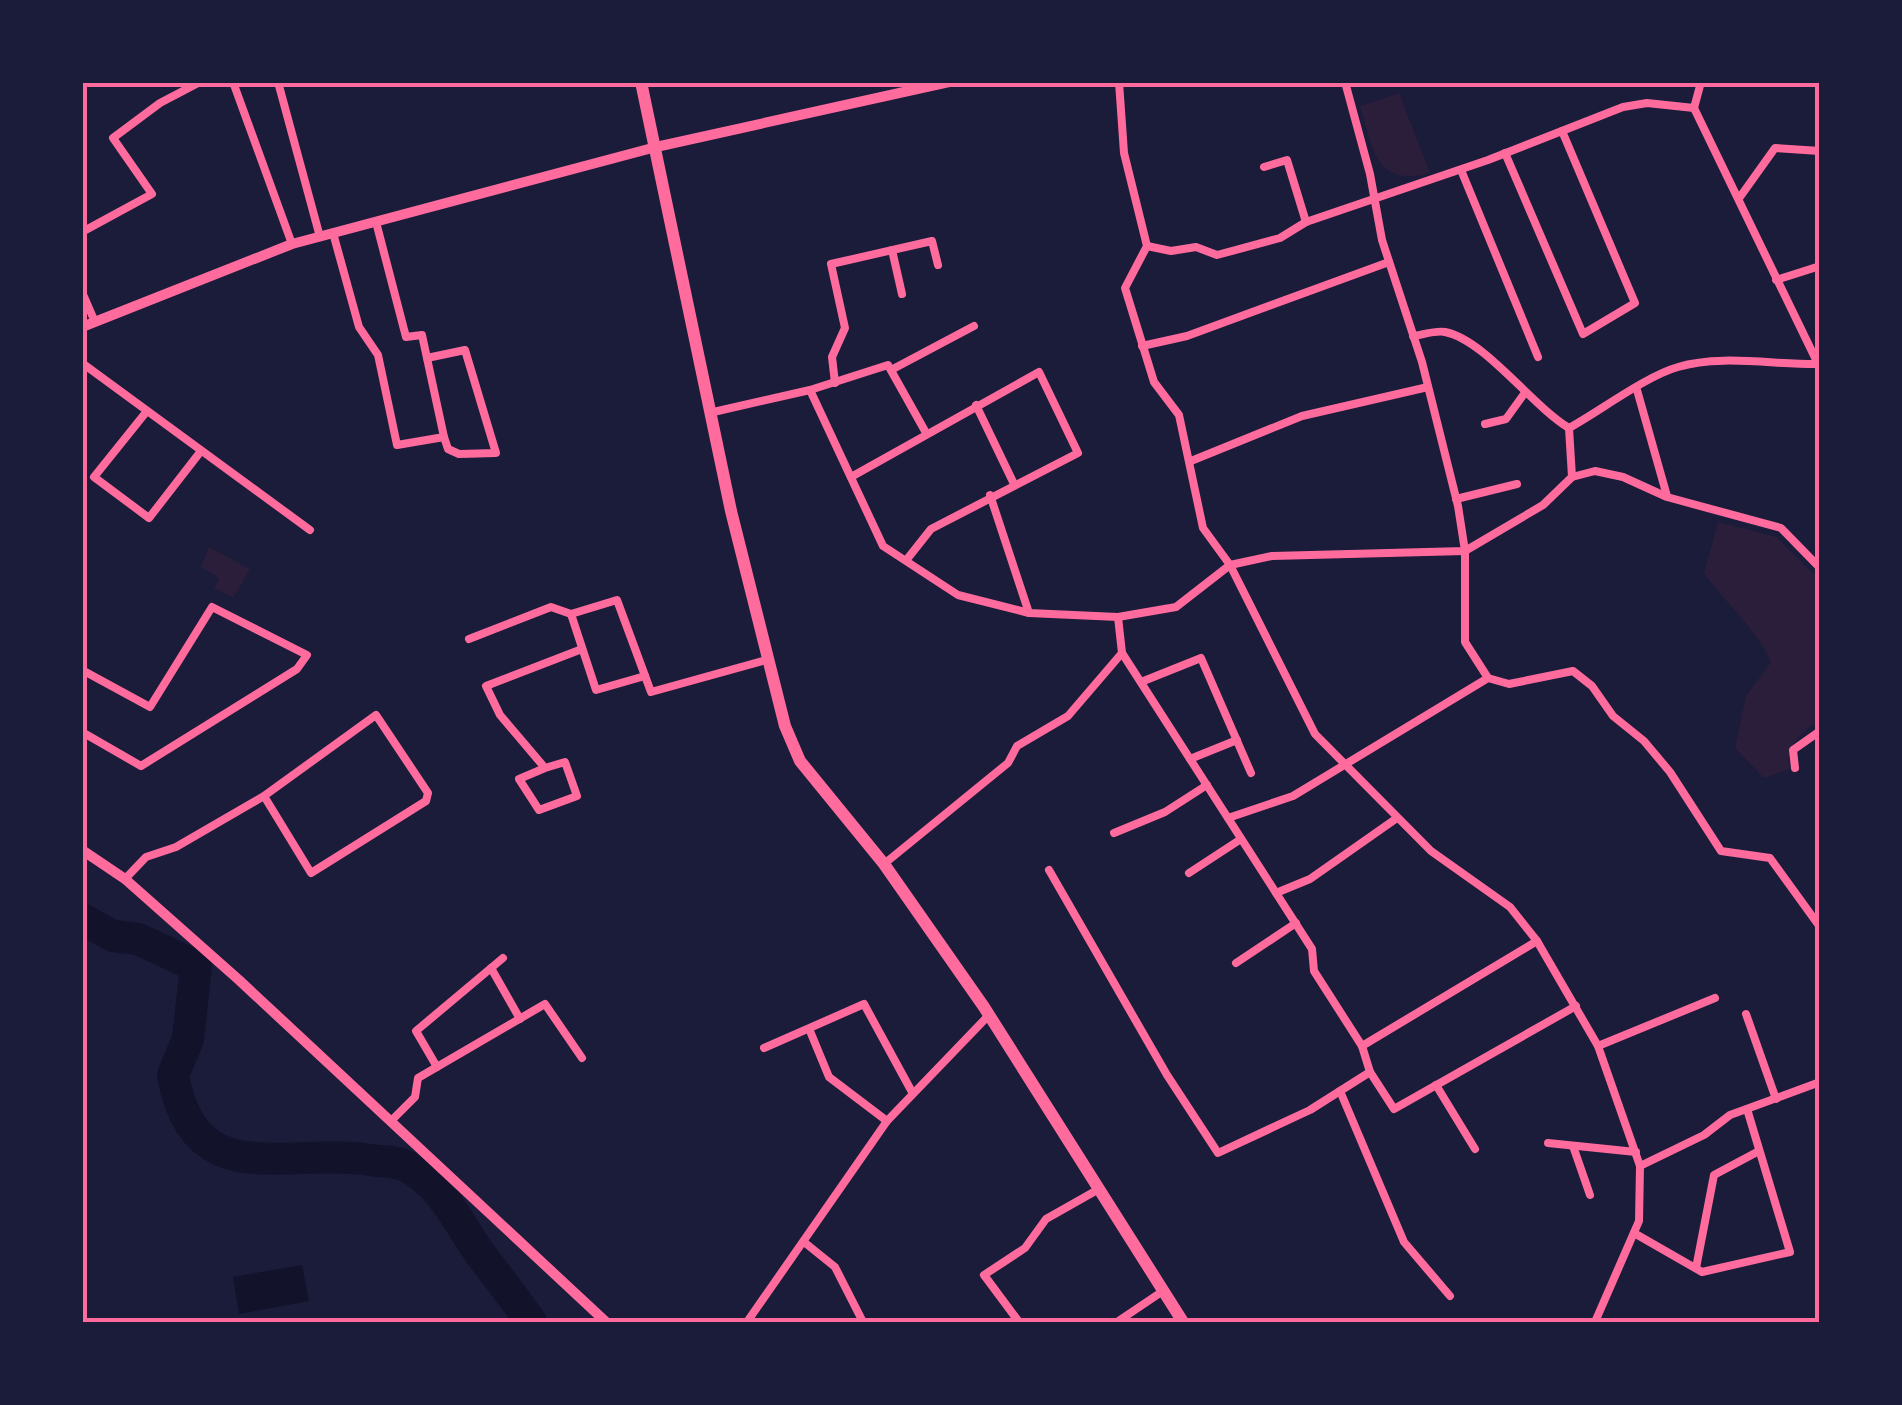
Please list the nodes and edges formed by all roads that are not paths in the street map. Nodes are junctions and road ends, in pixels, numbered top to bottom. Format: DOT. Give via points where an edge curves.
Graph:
graph roads {
  1 [pos="200,82"];
  2 [pos="232,82"];
  3 [pos="278,82"];
  4 [pos="641,82"];
  5 [pos="949,82"];
  6 [pos="1118,82"];
  7 [pos="1344,82"];
  8 [pos="1701,82"];
  9 [pos="1694,108"];
  10 [pos="1562,131"];
  11 [pos="656,147"];
  12 [pos="1820,151"];
  13 [pos="1505,153"];
  14 [pos="1264,167"];
  15 [pos="1460,170"];
  16 [pos="1740,197"];
  17 [pos="1376,200"];
  18 [pos="376,222"];
  19 [pos="1306,222"];
  20 [pos="82,232"];
  21 [pos="333,234"];
  22 [pos="320,237"];
  23 [pos="292,244"];
  24 [pos="1147,246"];
  25 [pos="892,250"];
  26 [pos="1389,262"];
  27 [pos="938,265"];
  28 [pos="1820,266"];
  29 [pos="1776,280"];
  30 [pos="82,292"];
  31 [pos="902,294"];
  32 [pos="95,322"];
  33 [pos="974,326"];
  34 [pos="82,327"];
  35 [pos="1413,336"];
  36 [pos="1142,346"];
  37 [pos="1538,357"];
  38 [pos="427,358"];
  39 [pos="82,363"];
  40 [pos="1819,366"];
  41 [pos="891,370"];
  42 [pos="836,382"];
  43 [pos="1428,387"];
  44 [pos="810,390"];
  45 [pos="1637,390"];
  46 [pos="1524,394"];
  47 [pos="976,405"];
  48 [pos="147,410"];
  49 [pos="709,413"];
  50 [pos="1485,424"];
  51 [pos="1569,428"];
  52 [pos="926,431"];
  53 [pos="444,437"];
  54 [pos="202,451"];
  55 [pos="1192,461"];
  56 [pos="850,477"];
  57 [pos="1572,477"];
  58 [pos="1014,484"];
  59 [pos="1517,484"];
  60 [pos="990,496"];
  61 [pos="1667,497"];
  62 [pos="1456,499"];
  63 [pos="310,530"];
  64 [pos="1465,550"];
  65 [pos="908,558"];
  66 [pos="1230,565"];
  67 [pos="1820,568"];
  68 [pos="1029,613"];
  69 [pos="571,614"];
  70 [pos="1118,617"];
  71 [pos="469,639"];
  72 [pos="582,649"];
  73 [pos="1122,653"];
  74 [pos="766,660"];
  75 [pos="82,670"];
  76 [pos="646,676"];
  77 [pos="1488,678"];
  78 [pos="1141,682"];
  79 [pos="1820,731"];
  80 [pos="82,732"];
  81 [pos="1237,740"];
  82 [pos="1190,759"];
  83 [pos="1344,767"];
  84 [pos="545,768"];
  85 [pos="1795,768"];
  86 [pos="1251,773"];
  87 [pos="1206,784"];
  88 [pos="264,796"];
  89 [pos="1228,818"];
  90 [pos="1397,818"];
  91 [pos="1114,833"];
  92 [pos="1241,839"];
  93 [pos="82,850"];
  94 [pos="884,864"];
  95 [pos="1049,870"];
  96 [pos="1189,872"];
  97 [pos="125,879"];
  98 [pos="1276,893"];
  99 [pos="1296,923"];
  100 [pos="1820,927"];
  101 [pos="1537,941"];
  102 [pos="503,958"];
  103 [pos="1236,963"];
  104 [pos="490,968"];
  105 [pos="1716,998"];
  106 [pos="1576,1006"];
  107 [pos="1746,1014"];
  108 [pos="989,1015"];
  109 [pos="520,1018"];
  110 [pos="810,1031"];
  111 [pos="1362,1046"];
  112 [pos="1598,1046"];
  113 [pos="764,1048"];
  114 [pos="582,1058"];
  115 [pos="438,1066"];
  116 [pos="1370,1072"];
  117 [pos="1820,1082"];
  118 [pos="1436,1085"];
  119 [pos="912,1092"];
  120 [pos="1340,1092"];
  121 [pos="1776,1099"];
  122 [pos="1747,1109"];
  123 [pos="392,1120"];
  124 [pos="886,1121"];
  125 [pos="1548,1143"];
  126 [pos="1573,1146"];
  127 [pos="1475,1150"];
  128 [pos="1760,1151"];
  129 [pos="1636,1152"];
  130 [pos="1640,1166"];
  131 [pos="1099,1188"];
  132 [pos="1590,1196"];
  133 [pos="1634,1233"];
  134 [pos="804,1242"];
  135 [pos="1696,1268"];
  136 [pos="1163,1291"];
  137 [pos="1450,1296"];
  138 [pos="606,1322"];
  139 [pos="749,1322"];
  140 [pos="863,1322"];
  141 [pos="1019,1322"];
  142 [pos="1117,1322"];
  143 [pos="1183,1322"];
  144 [pos="1594,1322"];
  1 -- 20 [label="street" via="113,138 152,194"];
  2 -- 23 [label="street"];
  3 -- 22 [label="street"];
  4 -- 11 [label="main road"];
  5 -- 11 [label="street"];
  6 -- 24 [label="street" via="1124,153"];
  7 -- 17 [label="street"];
  8 -- 9 [label="street"];
  9 -- 10 [label="street" via="1636,104"];
  9 -- 16 [label="street"];
  10 -- 13 [label="street"];
  10 -- 13 [label="street" via="1635,303 1583,334"];
  11 -- 18 [label="street"];
  11 -- 49 [label="main road"];
  12 -- 16 [label="street" via="1775,148"];
  13 -- 15 [label="street"];
  14 -- 19 [label="street" via="1287,160"];
  15 -- 17 [label="street"];
  15 -- 37 [label="street"];
  16 -- 29 [label="street"];
  17 -- 19 [label="street"];
  17 -- 26 [label="street"];
  18 -- 21 [label="street"];
  18 -- 38 [label="street" via="406,337 422,335"];
  19 -- 24 [label="street" via="1280,238 1217,254"];
  21 -- 22 [label="street"];
  21 -- 53 [label="street" via="358,326 378,355 397,444"];
  22 -- 23 [label="street"];
  23 -- 32 [label="street"];
  24 -- 36 [label="street" via="1125,288"];
  25 -- 27 [label="street" via="932,241"];
  25 -- 31 [label="street"];
  25 -- 42 [label="street" via="831,264 846,328 832,356"];
  26 -- 35 [label="street"];
  26 -- 36 [label="street" via="1187,336"];
  28 -- 29 [label="street"];
  29 -- 40 [label="street"];
  30 -- 32 [label="street"];
  32 -- 34 [label="street"];
  33 -- 41 [label="street"];
  35 -- 43 [label="street"];
  35 -- 46 [label="street" via="1445,332 1502,367"];
  36 -- 55 [label="street" via="1154,382 1180,415"];
  38 -- 53 [label="street"];
  38 -- 53 [label="street" via="465,350 496,453 459,454"];
  39 -- 48 [label="street"];
  40 -- 45 [label="street" via="1680,366"];
  41 -- 42 [label="street" via="888,365"];
  41 -- 52 [label="street"];
  42 -- 44 [label="street"];
  43 -- 55 [label="street" via="1302,416"];
  43 -- 62 [label="street"];
  44 -- 49 [label="street"];
  44 -- 56 [label="street"];
  45 -- 51 [label="street"];
  45 -- 61 [label="street"];
  46 -- 50 [label="street" via="1506,419"];
  46 -- 51 [label="street"];
  47 -- 52 [label="street"];
  47 -- 58 [label="street"];
  47 -- 58 [label="street" via="1039,372 1078,453"];
  48 -- 54 [label="street"];
  48 -- 54 [label="street" via="94,477 150,518"];
  49 -- 74 [label="main road"];
  51 -- 57 [label="street"];
  52 -- 56 [label="street"];
  54 -- 63 [label="street"];
  55 -- 66 [label="street" via="1202,528"];
  56 -- 65 [label="street" via="882,546"];
  57 -- 61 [label="street" via="1622,477"];
  57 -- 64 [label="street" via="1543,506"];
  58 -- 60 [label="street"];
  59 -- 62 [label="street"];
  60 -- 65 [label="street" via="931,529"];
  60 -- 68 [label="street"];
  61 -- 67 [label="street" via="1781,528"];
  62 -- 64 [label="street"];
  64 -- 66 [label="street" via="1272,556"];
  64 -- 77 [label="street" via="1465,642"];
  65 -- 68 [label="street" via="958,596"];
  66 -- 70 [label="street" via="1176,606"];
  66 -- 83 [label="street" via="1315,734"];
  68 -- 70 [label="street"];
  69 -- 71 [label="street" via="552,607"];
  69 -- 72 [label="street"];
  69 -- 76 [label="street" via="617,600"];
  70 -- 73 [label="street"];
  72 -- 76 [label="street" via="596,690"];
  72 -- 84 [label="street" via="486,686 500,715"];
  73 -- 78 [label="street"];
  73 -- 94 [label="street" via="1068,716 1017,746 1008,762"];
  74 -- 76 [label="street" via="652,692"];
  74 -- 94 [label="main road" via="800,760"];
  75 -- 80 [label="street" via="150,707 212,607 307,655 297,669 140,766"];
  77 -- 83 [label="street"];
  77 -- 100 [label="street" via="1509,684 1573,671 1670,772 1721,851 1770,858"];
  78 -- 81 [label="street" via="1202,658"];
  78 -- 82 [label="street"];
  79 -- 85 [label="street" via="1793,750"];
  81 -- 82 [label="street"];
  81 -- 86 [label="street"];
  82 -- 87 [label="street"];
  83 -- 89 [label="street" via="1294,796"];
  83 -- 90 [label="street"];
  84 -- 84 [label="street" via="564,762 577,796 539,810 519,779"];
  87 -- 89 [label="street"];
  87 -- 91 [label="street" via="1166,812"];
  88 -- 88 [label="street" via="376,716 428,793 426,801 311,872"];
  88 -- 97 [label="street" via="176,847 146,856"];
  89 -- 92 [label="street"];
  90 -- 98 [label="street" via="1310,879"];
  90 -- 101 [label="street" via="1510,907"];
  92 -- 96 [label="street"];
  92 -- 98 [label="street"];
  93 -- 97 [label="street"];
  94 -- 108 [label="main road"];
  95 -- 120 [label="street" via="1218,1153"];
  97 -- 123 [label="street"];
  98 -- 99 [label="street"];
  99 -- 103 [label="street"];
  99 -- 111 [label="street" via="1312,949 1314,972"];
  101 -- 106 [label="street"];
  101 -- 111 [label="street"];
  102 -- 104 [label="street"];
  104 -- 109 [label="street"];
  104 -- 115 [label="street" via="416,1031"];
  105 -- 112 [label="street"];
  106 -- 112 [label="street"];
  106 -- 118 [label="street"];
  107 -- 121 [label="street"];
  108 -- 119 [label="street"];
  108 -- 131 [label="main road"];
  109 -- 114 [label="street" via="545,1004"];
  109 -- 115 [label="street"];
  110 -- 113 [label="street"];
  110 -- 119 [label="street" via="864,1004"];
  110 -- 124 [label="street" via="828,1077"];
  111 -- 116 [label="street"];
  112 -- 129 [label="street"];
  115 -- 123 [label="street" via="418,1078 415,1097"];
  116 -- 118 [label="street" via="1394,1109"];
  116 -- 120 [label="street"];
  117 -- 121 [label="street"];
  118 -- 127 [label="street"];
  119 -- 124 [label="street"];
  120 -- 137 [label="street" via="1404,1242"];
  121 -- 122 [label="street"];
  122 -- 128 [label="street"];
  122 -- 130 [label="street"];
  123 -- 138 [label="street"];
  124 -- 134 [label="street"];
  125 -- 126 [label="street"];
  126 -- 129 [label="street"];
  126 -- 132 [label="street"];
  128 -- 135 [label="street" via="1714,1175"];
  128 -- 135 [label="street" via="1790,1252"];
  129 -- 130 [label="street"];
  130 -- 133 [label="street"];
  131 -- 136 [label="main road"];
  131 -- 141 [label="street" via="1046,1218 1026,1248 984,1275"];
  133 -- 135 [label="street"];
  133 -- 144 [label="street"];
  134 -- 139 [label="street"];
  134 -- 140 [label="street" via="836,1267"];
  136 -- 142 [label="street"];
  136 -- 143 [label="main road"];
}
